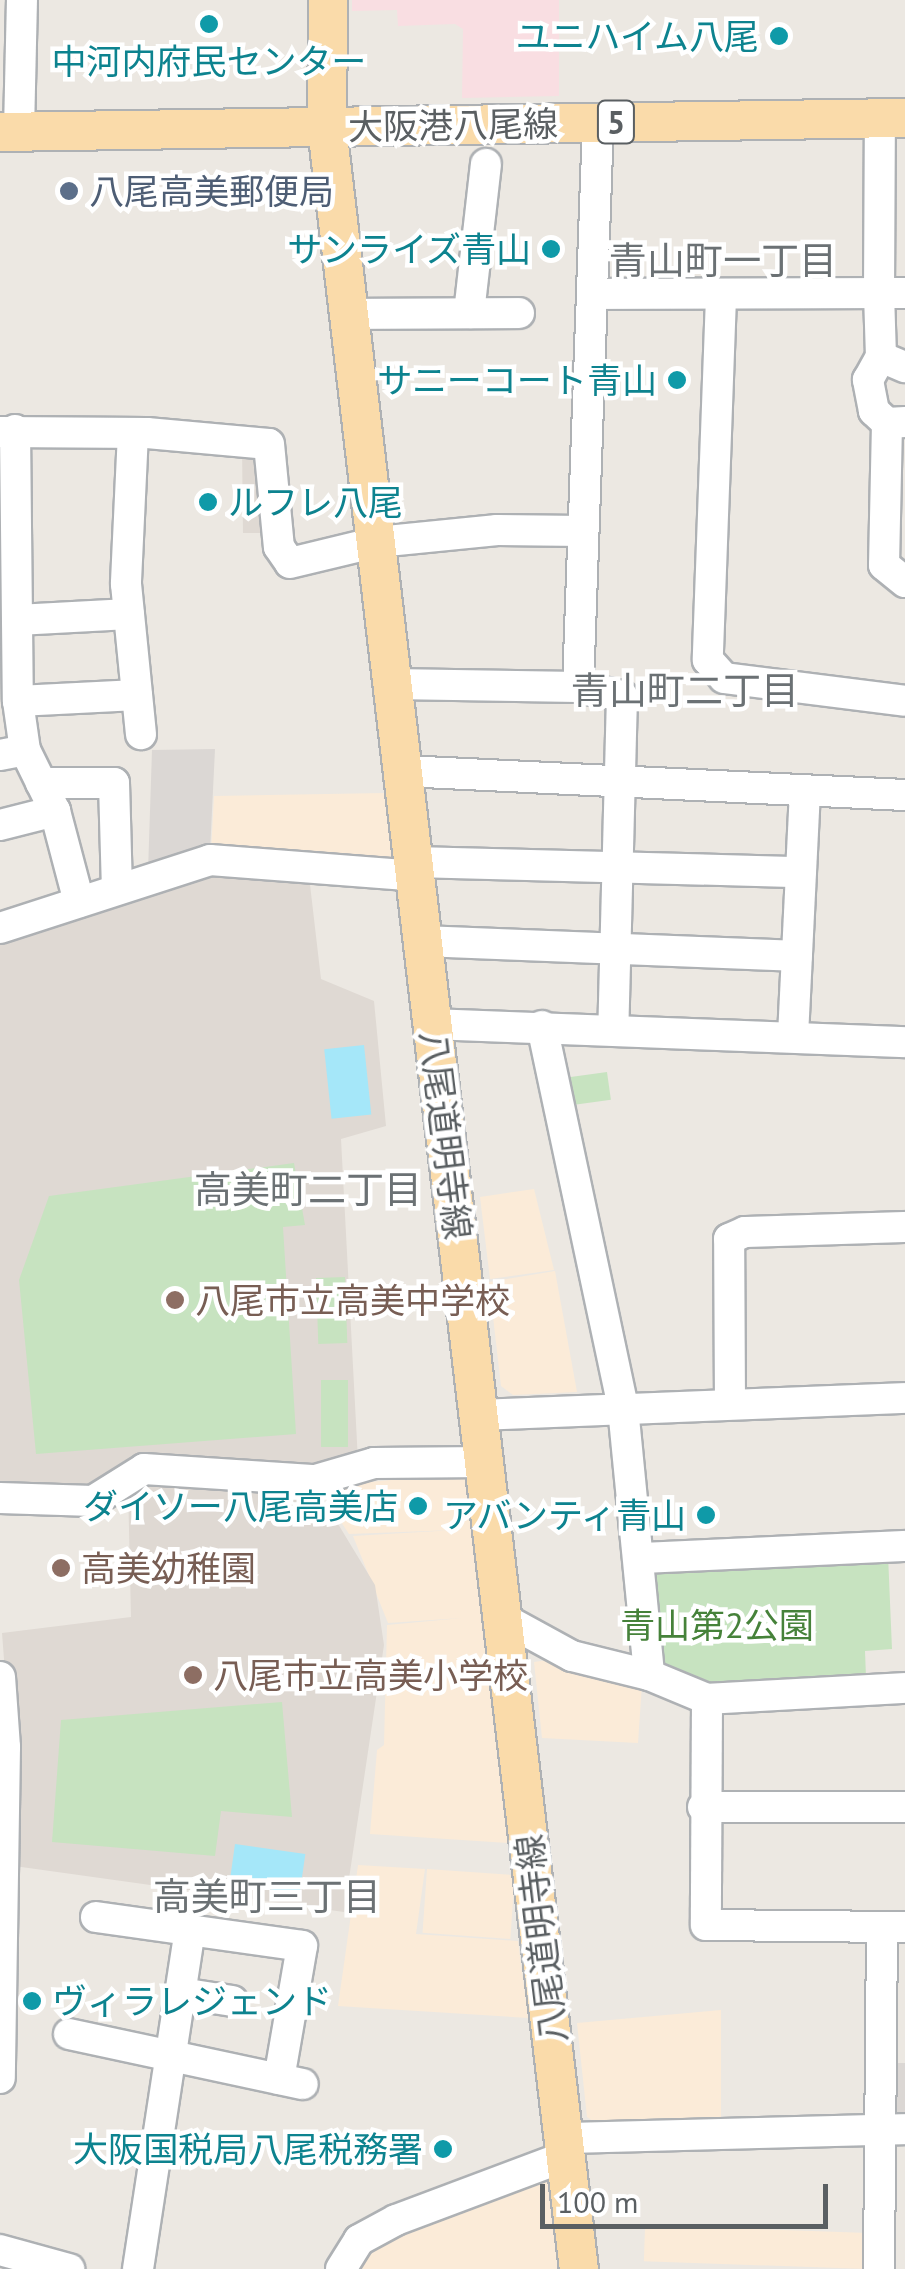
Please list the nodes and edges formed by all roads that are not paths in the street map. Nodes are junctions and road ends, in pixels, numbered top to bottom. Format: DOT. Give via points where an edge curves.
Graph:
graph roads {
  1 [pos="22,0"];
  2 [pos="328,0"];
  3 [pos="892,119"];
  4 [pos="598,122"];
  5 [pos="328,128"];
  6 [pos="9,132"];
  7 [pos="486,164"];
  8 [pos="892,293"];
  9 [pos="592,294"];
  10 [pos="721,296"];
  11 [pos="519,312"];
  12 [pos="470,313"];
  13 [pos="350,314"];
  14 [pos="893,362"];
  15 [pos="900,422"];
  16 [pos="8,431"];
  17 [pos="133,433"];
  18 [pos="583,531"];
  19 [pos="377,542"];
  20 [pos="905,582"];
  21 [pos="128,614"];
  22 [pos="17,620"];
  23 [pos="392,684"];
  24 [pos="578,686"];
  25 [pos="136,695"];
  26 [pos="905,701"];
  27 [pos="18,702"];
  28 [pos="141,734"];
  29 [pos="13,753"];
  30 [pos="403,771"];
  31 [pos="41,783"];
  32 [pos="622,785"];
  33 [pos="806,790"];
  34 [pos="905,795"];
  35 [pos="55,811"];
  36 [pos="0,825"];
  37 [pos="619,865"];
  38 [pos="415,869"];
  39 [pos="801,872"];
  40 [pos="116,890"];
  41 [pos="80,902"];
  42 [pos="0,928"];
  43 [pos="424,941"];
  44 [pos="616,948"];
  45 [pos="797,956"];
  46 [pos="432,1024"];
  47 [pos="542,1026"];
  48 [pos="613,1029"];
  49 [pos="792,1036"];
  50 [pos="905,1042"];
  51 [pos="905,1227"];
  52 [pos="905,1398"];
  53 [pos="730,1404"];
  54 [pos="623,1408"];
  55 [pos="481,1415"];
  56 [pos="486,1462"];
  57 [pos="0,1498"];
  58 [pos="905,1546"];
  59 [pos="642,1558"];
  60 [pos="504,1619"];
  61 [pos="649,1675"];
  62 [pos="0,1677"];
  63 [pos="0,1687"];
  64 [pos="905,1688"];
  65 [pos="707,1699"];
  66 [pos="2,1746"];
  67 [pos="703,1807"];
  68 [pos="905,1808"];
  69 [pos="1,1827"];
  70 [pos="1,1912"];
  71 [pos="96,1917"];
  72 [pos="893,1927"];
  73 [pos="190,1930"];
  74 [pos="181,1993"];
  75 [pos="232,2001"];
  76 [pos="69,2034"];
  77 [pos="172,2056"];
  78 [pos="0,2078"];
  79 [pos="892,2129"];
  80 [pos="566,2147"];
  81 [pos="0,2250"];
  82 [pos="66,2269"];
  83 [pos="138,2269"];
  84 [pos="340,2269"];
  85 [pos="580,2269"];
  86 [pos="879,2269"];
  1 -- 6 [label="street"];
  2 -- 5 [label="main road, 八尾道明寺線"];
  3 -- 4 [label="main road, 大阪港八尾線 / 5"];
  3 -- 8 [label="street"];
  4 -- 5 [label="main road, 大阪港八尾線 / 5"];
  4 -- 9 [label="street"];
  5 -- 6 [label="main road, 大阪港八尾線 / 5"];
  5 -- 13 [label="main road, 八尾道明寺線"];
  7 -- 12 [label="street"];
  8 -- 10 [label="street"];
  8 -- 14 [label="street"];
  9 -- 10 [label="street"];
  9 -- 18 [label="street"];
  10 -- 26 [label="street" via="708,660 724,678"];
  11 -- 12 [label="street"];
  12 -- 13 [label="street"];
  13 -- 19 [label="main road, 八尾道明寺線"];
  14 -- 15 [label="street" via="869,372 868,392"];
  15 -- 20 [label="street" via="884,564"];
  16 -- 17 [label="street"];
  16 -- 22 [label="street"];
  17 -- 19 [label="street" via="269,444 279,547 290,564"];
  17 -- 21 [label="street"];
  18 -- 19 [label="street" via="497,530"];
  18 -- 24 [label="street"];
  19 -- 23 [label="main road, 八尾道明寺線"];
  21 -- 22 [label="street"];
  21 -- 25 [label="street"];
  22 -- 27 [label="street"];
  23 -- 24 [label="street"];
  23 -- 30 [label="main road, 八尾道明寺線"];
  24 -- 32 [label="street" via="622,696"];
  25 -- 27 [label="street"];
  25 -- 28 [label="street"];
  27 -- 29 [label="street"];
  29 -- 31 [label="street"];
  30 -- 32 [label="street"];
  30 -- 38 [label="main road, 八尾道明寺線"];
  31 -- 35 [label="street"];
  31 -- 40 [label="street" via="114,783"];
  32 -- 33 [label="street"];
  32 -- 37 [label="street"];
  33 -- 34 [label="street"];
  33 -- 39 [label="street"];
  35 -- 36 [label="street"];
  35 -- 41 [label="street"];
  37 -- 38 [label="street"];
  37 -- 39 [label="street"];
  37 -- 44 [label="street"];
  38 -- 40 [label="street" via="210,860"];
  38 -- 43 [label="main road, 八尾道明寺線"];
  39 -- 45 [label="street"];
  40 -- 41 [label="street"];
  41 -- 42 [label="street"];
  43 -- 44 [label="street"];
  43 -- 46 [label="main road, 八尾道明寺線"];
  44 -- 45 [label="street"];
  44 -- 48 [label="street"];
  45 -- 49 [label="street"];
  46 -- 47 [label="street"];
  46 -- 55 [label="main road, 八尾道明寺線"];
  47 -- 48 [label="street"];
  47 -- 54 [label="street"];
  48 -- 49 [label="street"];
  49 -- 50 [label="street"];
  51 -- 53 [label="street" via="744,1232 730,1238"];
  52 -- 53 [label="street"];
  53 -- 54 [label="street"];
  54 -- 55 [label="street"];
  54 -- 59 [label="street"];
  55 -- 56 [label="main road, 八尾道明寺線"];
  56 -- 57 [label="street" via="374,1463 316,1480 144,1470 93,1502"];
  56 -- 60 [label="main road, 八尾道明寺線"];
  58 -- 59 [label="street"];
  59 -- 61 [label="street"];
  60 -- 61 [label="street" via="572,1656"];
  60 -- 80 [label="main road, 八尾道明寺線"];
  61 -- 65 [label="street"];
  62 -- 63 [label="street"];
  63 -- 66 [label="street"];
  64 -- 65 [label="street"];
  65 -- 67 [label="street"];
  66 -- 69 [label="street"];
  67 -- 68 [label="street"];
  67 -- 72 [label="street" via="706,1925"];
  69 -- 70 [label="street"];
  70 -- 78 [label="street"];
  71 -- 73 [label="street"];
  72 -- 79 [label="street"];
  73 -- 74 [label="street"];
  73 -- 77 [label="street" via="302,1946 291,2081"];
  74 -- 75 [label="street"];
  74 -- 77 [label="street"];
  76 -- 77 [label="street"];
  77 -- 83 [label="street"];
  79 -- 80 [label="street"];
  79 -- 86 [label="street"];
  80 -- 84 [label="street" via="396,2220 359,2240"];
  80 -- 85 [label="main road, 八尾道明寺線"];
  81 -- 82 [label="street"];
}
